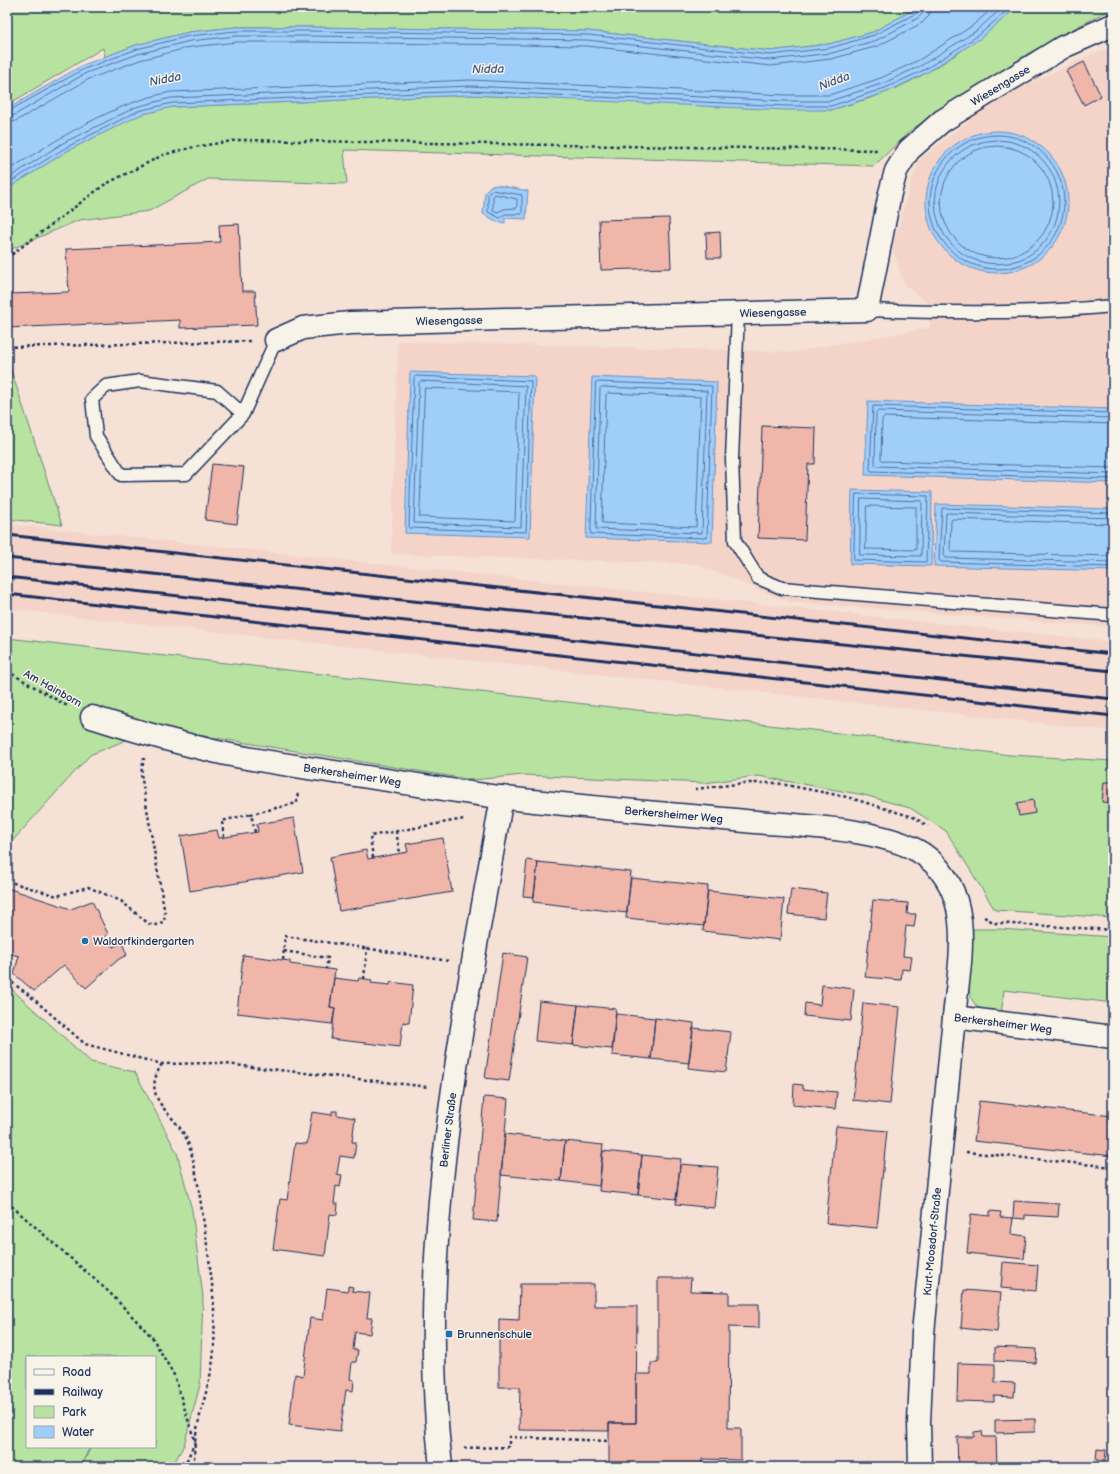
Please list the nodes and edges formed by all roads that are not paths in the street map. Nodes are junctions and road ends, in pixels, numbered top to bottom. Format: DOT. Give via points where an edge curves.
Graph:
graph roads {
  1 [pos="1113,26"];
  2 [pos="1113,306"];
  3 [pos="866,310"];
  4 [pos="738,313"];
  5 [pos="276,340"];
  6 [pos="243,414"];
  7 [pos="1113,615"];
  8 [pos="92,718"];
  9 [pos="502,797"];
  10 [pos="954,1017"];
  11 [pos="1113,1037"];
  12 [pos="440,1458"];
  13 [pos="920,1467"];
  1 -- 3 [label="street, Wiesengasse" via="1063,47 942,121 909,150 896,171 890,193"];
  2 -- 3 [label="lane" via="1055,312"];
  3 -- 4 [label="street, Wiesengasse"];
  4 -- 5 [label="street, Wiesengasse" via="350,322 303,328"];
  4 -- 7 [label="lane" via="732,460 735,541 758,578 782,588"];
  5 -- 6 [label="lane"];
  6 -- 6 [label="lane" via="186,474 121,475 96,436 92,399 106,386 140,381 217,391"];
  8 -- 9 [label="street, Berkersheimer Weg" via="228,755"];
  9 -- 10 [label="street, Berkersheimer Weg" via="844,831 902,842 915,848 931,860 946,879 961,916"];
  9 -- 12 [label="street, Berliner Straße" via="452,1090 442,1174 435,1281 435,1368"];
  10 -- 11 [label="street, Berkersheimer Weg"];
  10 -- 13 [label="street, Kurt-Moosdorf-Straße" via="923,1333 919,1422"];
}
